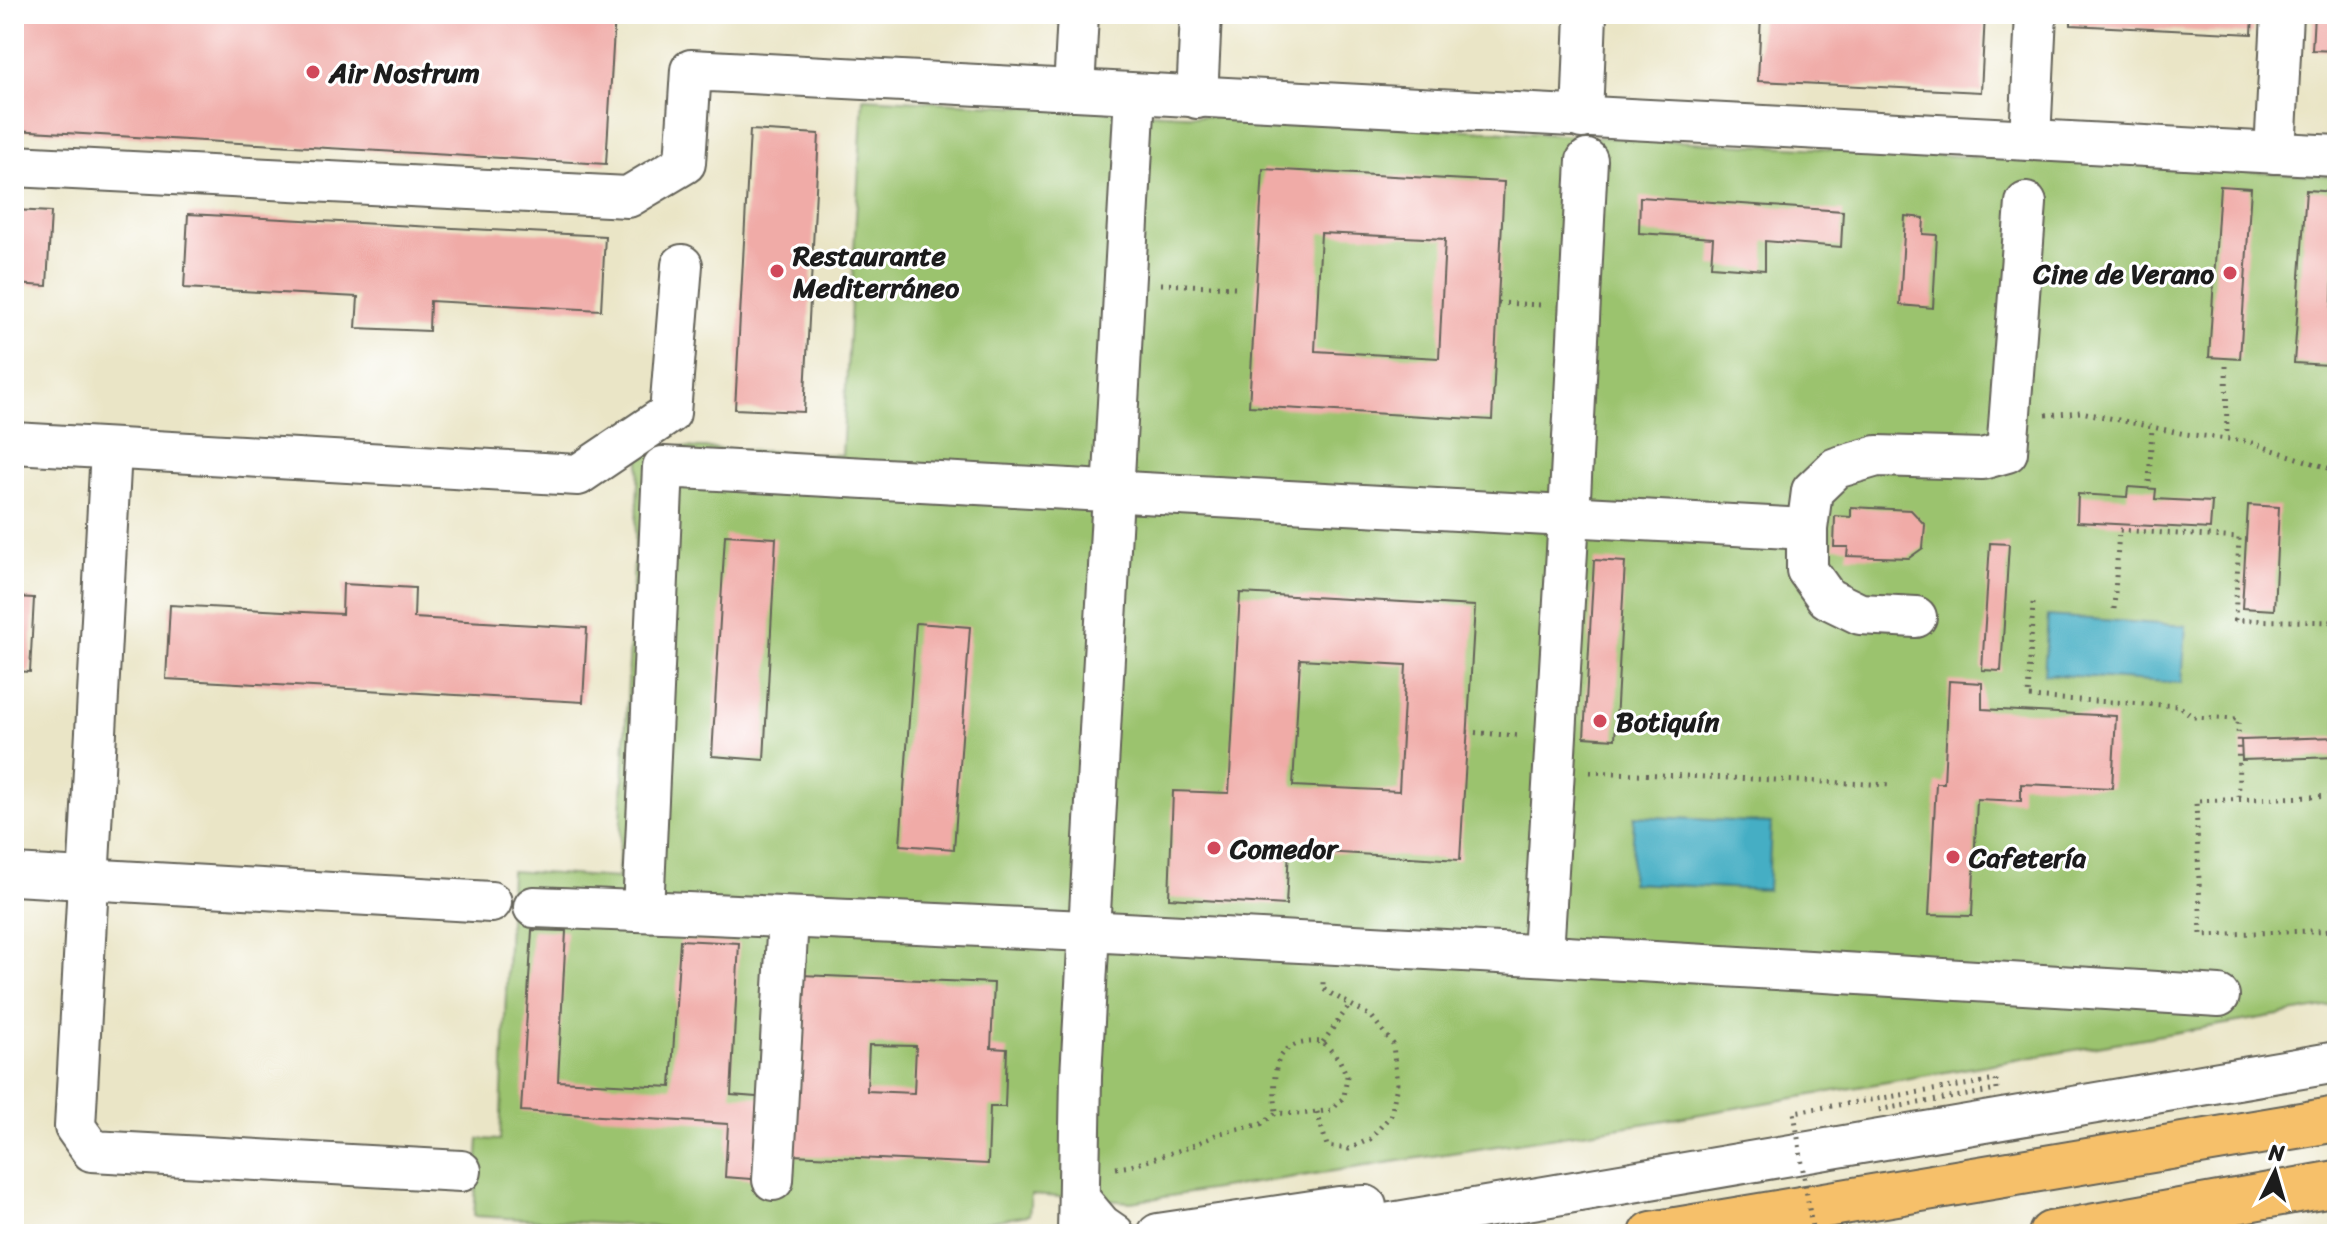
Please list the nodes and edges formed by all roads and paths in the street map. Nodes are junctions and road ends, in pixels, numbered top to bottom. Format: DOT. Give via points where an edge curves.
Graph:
graph roads {
  1 [pos="1078,14"];
  2 [pos="1201,14"];
  3 [pos="1586,14"];
  4 [pos="2036,14"];
  5 [pos="2282,14"];
  6 [pos="1074,90"];
  7 [pos="1135,94"];
  8 [pos="1197,98"];
  9 [pos="1582,118"];
  10 [pos="2030,140"];
  11 [pos="2275,153"];
  12 [pos="2337,156"];
  13 [pos="1587,160"];
  14 [pos="14,166"];
  15 [pos="2026,203"];
  16 [pos="682,265"];
  17 [pos="1125,283"];
  18 [pos="1236,287"];
  19 [pos="2226,366"];
  20 [pos="2010,418"];
  21 [pos="2152,427"];
  22 [pos="2227,437"];
  23 [pos="14,443"];
  24 [pos="111,450"];
  25 [pos="2337,471"];
  26 [pos="2149,482"];
  27 [pos="1113,492"];
  28 [pos="1569,517"];
  29 [pos="1807,529"];
  30 [pos="2033,603"];
  31 [pos="2114,609"];
  32 [pos="1916,617"];
  33 [pos="2337,622"];
  34 [pos="1467,732"];
  35 [pos="1555,756"];
  36 [pos="1893,785"];
  37 [pos="2337,796"];
  38 [pos="2239,800"];
  39 [pos="14,875"];
  40 [pos="88,880"];
  41 [pos="491,902"];
  42 [pos="534,907"];
  43 [pos="643,911"];
  44 [pos="788,918"];
  45 [pos="2337,930"];
  46 [pos="1091,931"];
  47 [pos="1323,943"];
  48 [pos="1543,954"];
  49 [pos="2219,996"];
  50 [pos="1349,1006"];
  51 [pos="1323,1042"];
  52 [pos="2337,1062"];
  53 [pos="1877,1110"];
  54 [pos="1317,1112"];
  55 [pos="1276,1113"];
  56 [pos="2337,1119"];
  57 [pos="461,1171"];
  58 [pos="773,1180"];
  59 [pos="2337,1183"];
  60 [pos="1530,1199"];
  61 [pos="1079,1202"];
  62 [pos="1054,1234"];
  63 [pos="1114,1234"];
  64 [pos="1158,1234"];
  65 [pos="1327,1234"];
  66 [pos="1652,1234"];
  67 [pos="1813,1234"];
  68 [pos="2051,1234"];
  1 -- 6 [label="street"];
  2 -- 8 [label="street"];
  3 -- 9 [label="street"];
  4 -- 10 [label="street"];
  5 -- 11 [label="street"];
  6 -- 7 [label="street"];
  6 -- 14 [label="street" via="691,70 685,163 628,197"];
  7 -- 8 [label="street"];
  7 -- 17 [label="street"];
  8 -- 9 [label="street"];
  9 -- 10 [label="street"];
  10 -- 11 [label="street"];
  11 -- 12 [label="street"];
  13 -- 28 [label="street"];
  15 -- 20 [label="street"];
  16 -- 24 [label="street" via="670,413 578,475"];
  17 -- 18 [label="path"];
  17 -- 27 [label="street"];
  19 -- 22 [label="path"];
  20 -- 21 [label="path" via="2081,412"];
  20 -- 29 [label="street" via="2007,452 1982,459 1877,456 1836,468 1812,491"];
  21 -- 22 [label="path"];
  21 -- 26 [label="path"];
  22 -- 25 [label="path"];
  23 -- 24 [label="street"];
  24 -- 40 [label="street"];
  27 -- 28 [label="street"];
  27 -- 43 [label="street" via="663,467"];
  27 -- 46 [label="street"];
  28 -- 29 [label="street"];
  28 -- 35 [label="street"];
  29 -- 32 [label="street" via="1807,570 1827,598 1860,614"];
  30 -- 38 [label="path" via="2028,697 2179,706 2193,717 2238,719"];
  31 -- 33 [label="path" via="2119,530 2239,538 2235,620"];
  34 -- 35 [label="path" via="1528,737"];
  35 -- 36 [label="path" via="1572,771"];
  35 -- 48 [label="street"];
  37 -- 38 [label="path"];
  38 -- 45 [label="path" via="2196,801 2201,935"];
  39 -- 40 [label="street"];
  40 -- 41 [label="street"];
  40 -- 57 [label="street" via="75,1127 92,1151"];
  42 -- 43 [label="street"];
  43 -- 44 [label="street"];
  44 -- 46 [label="street"];
  44 -- 58 [label="street"];
  46 -- 47 [label="street"];
  46 -- 61 [label="street"];
  47 -- 48 [label="street"];
  47 -- 50 [label="path" via="1323,989"];
  48 -- 49 [label="street"];
  50 -- 51 [label="path"];
  50 -- 54 [label="path" via="1372,1017 1393,1044 1397,1085 1391,1115 1370,1139 1349,1149 1327,1146"];
  51 -- 54 [label="path" via="1347,1076 1344,1097 1332,1110"];
  51 -- 55 [label="path" via="1303,1041 1277,1061"];
  52 -- 60 [label="street"];
  53 -- 67 [label="path, bridge" via="1997,1090 1996,1080 1794,1112"];
  54 -- 55 [label="path"];
  55 -- 61 [label="path" via="1261,1124 1220,1133 1131,1166"];
  56 -- 66 [label="highway"];
  59 -- 68 [label="highway"];
  60 -- 64 [label="street" via="1339,1207"];
  60 -- 65 [label="street"];
  61 -- 62 [label="street"];
  61 -- 63 [label="street"];
}
